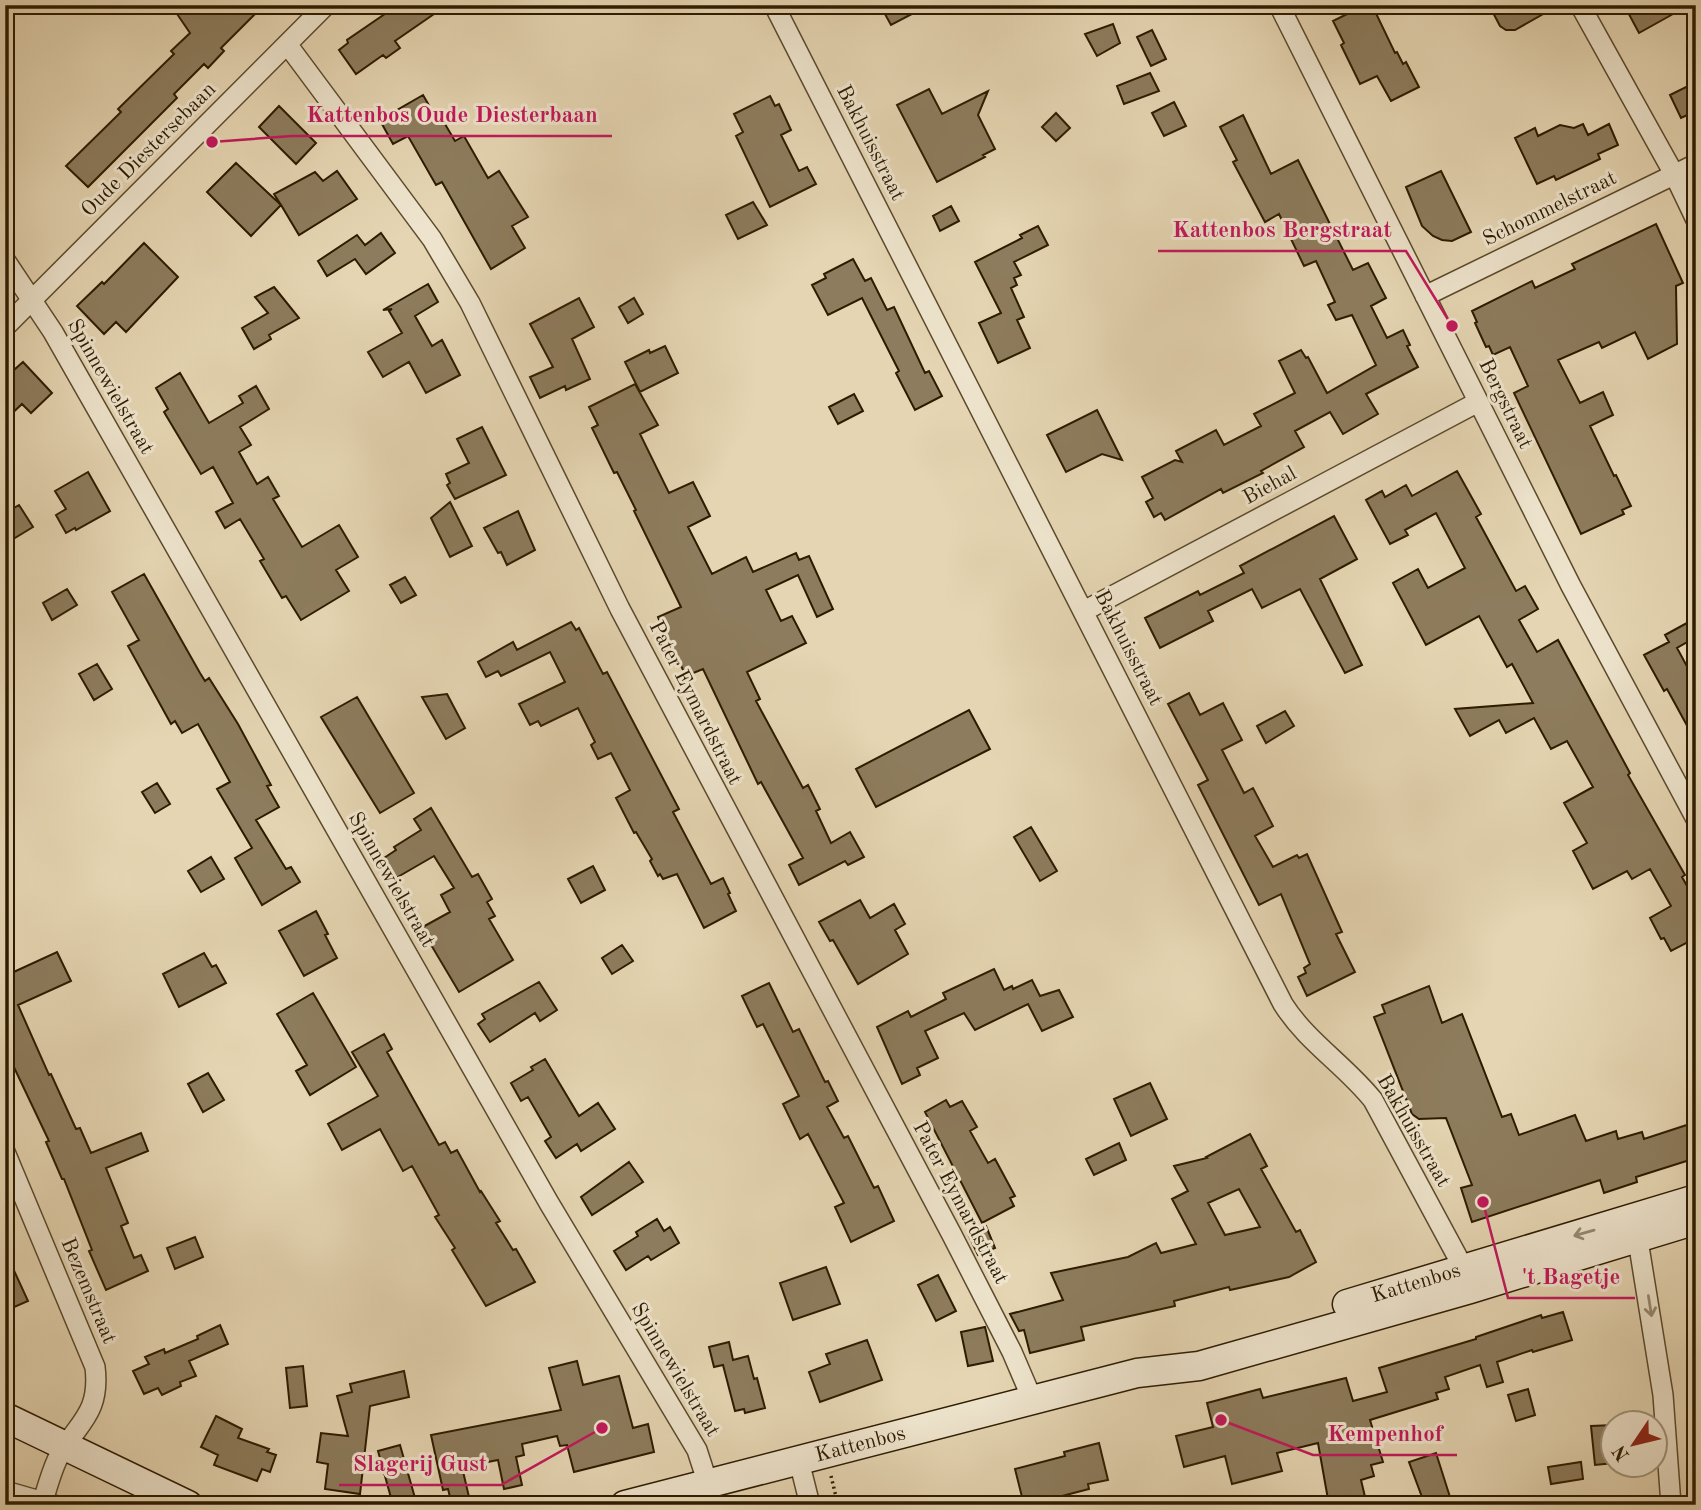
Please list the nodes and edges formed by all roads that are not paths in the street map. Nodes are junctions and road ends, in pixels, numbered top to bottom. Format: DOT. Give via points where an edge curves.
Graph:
graph roads {
  1 [pos="326,5"];
  2 [pos="774,5"];
  3 [pos="1279,5"];
  4 [pos="1580,5"];
  5 [pos="287,44"];
  6 [pos="1696,164"];
  7 [pos="1674,174"];
  8 [pos="1696,220"];
  9 [pos="5,260"];
  10 [pos="1425,296"];
  11 [pos="32,299"];
  12 [pos="5,327"];
  13 [pos="1478,402"];
  14 [pos="1084,611"];
  15 [pos="1696,819"];
  16 [pos="5,1152"];
  17 [pos="1696,1199"];
  18 [pos="1696,1220"];
  19 [pos="1637,1229"];
  20 [pos="1467,1280"];
  21 [pos="1033,1401"];
  22 [pos="5,1417"];
  23 [pos="67,1447"];
  24 [pos="799,1461"];
  25 [pos="708,1484"];
  26 [pos="5,1491"];
  27 [pos="48,1503"];
  28 [pos="188,1505"];
  29 [pos="625,1505"];
  30 [pos="810,1505"];
  31 [pos="1671,1505"];
  1 -- 5 [label="street, Oude Diestersebaan"];
  2 -- 14 [label="street, Bakhuisstraat"];
  3 -- 10 [label="street, Bergstraat"];
  4 -- 7 [label="street"];
  5 -- 11 [label="street, Oude Diestersebaan"];
  5 -- 21 [label="street, Pater Eymardstraat" via="432,239 470,303 620,609 958,1247"];
  6 -- 7 [label="street, Schommelstraat"];
  7 -- 8 [label="street"];
  7 -- 10 [label="street, Schommelstraat"];
  9 -- 11 [label="street, Spinnewielstraat"];
  10 -- 13 [label="street, Bergstraat"];
  11 -- 12 [label="street, Oude Diestersebaan"];
  11 -- 25 [label="street, Spinnewielstraat" via="549,1203 697,1450"];
  13 -- 14 [label="street, Biehal"];
  13 -- 15 [label="street, Bergstraat"];
  14 -- 20 [label="street, Bakhuisstraat" via="1283,1004 1296,1024 1373,1100"];
  16 -- 23 [label="street, Bezemstraat" via="95,1367 93,1401"];
  17 -- 19 [label="main road, Kattenbos"];
  18 -- 19 [label="main road, Kattenbos"];
  19 -- 20 [label="main road, Kattenbos"];
  19 -- 31 [label="street, one-way" via="1663,1395"];
  20 -- 21 [label="main road, Kattenbos" via="1199,1366 1137,1373"];
  21 -- 24 [label="main road, Kattenbos"];
  22 -- 23 [label="main road"];
  23 -- 27 [label="street" via="58,1459"];
  23 -- 28 [label="main road"];
  24 -- 25 [label="main road, Kattenbos"];
  24 -- 30 [label="street"];
  25 -- 29 [label="main road, Kattenbos"];
  26 -- 27 [label="street"];
}
